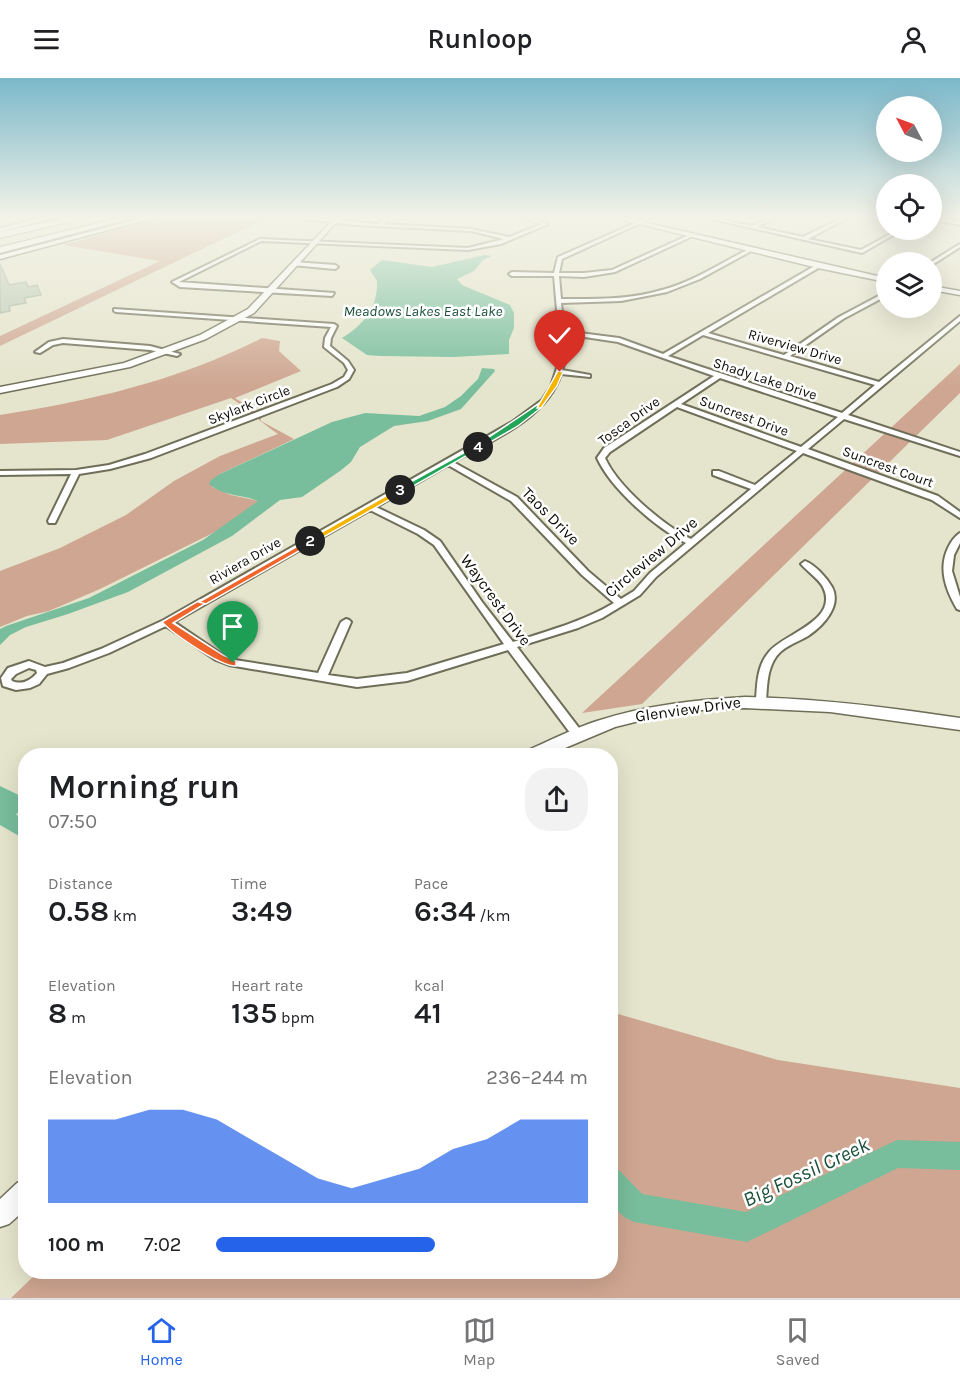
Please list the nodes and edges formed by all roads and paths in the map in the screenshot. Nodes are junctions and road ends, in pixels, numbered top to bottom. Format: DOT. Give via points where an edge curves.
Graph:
graph roads {
  1 [pos="194,273"];
  2 [pos="286,273"];
  3 [pos="598,273"];
  4 [pos="706,273"];
  5 [pos="806,273"];
  6 [pos="852,273"];
  7 [pos="512,274"];
  8 [pos="556,275"];
  9 [pos="876,278"];
  10 [pos="271,290"];
  11 [pos="942,290"];
  12 [pos="960,293"];
  13 [pos="332,294"];
  14 [pos="876,299"];
  15 [pos="560,301"];
  16 [pos="116,310"];
  17 [pos="241,318"];
  18 [pos="960,318"];
  19 [pos="562,332"];
  20 [pos="703,333"];
  21 [pos="38,352"];
  22 [pos="173,353"];
  23 [pos="663,356"];
  24 [pos="785,357"];
  25 [pos="560,372"];
  26 [pos="588,376"];
  27 [pos="718,376"];
  28 [pos="881,385"];
  29 [pos="0,390"];
  30 [pos="0,394"];
  31 [pos="675,404"];
  32 [pos="841,417"];
  33 [pos="803,450"];
  34 [pos="960,454"];
  35 [pos="448,463"];
  36 [pos="76,472"];
  37 [pos="0,473"];
  38 [pos="716,473"];
  39 [pos="757,489"];
  40 [pos="370,507"];
  41 [pos="960,516"];
  42 [pos="52,521"];
  43 [pos="960,536"];
  44 [pos="692,543"];
  45 [pos="805,564"];
  46 [pos="621,604"];
  47 [pos="960,607"];
  48 [pos="167,622"];
  49 [pos="346,622"];
  50 [pos="510,645"];
  51 [pos="42,671"];
  52 [pos="321,678"];
  53 [pos="761,700"];
  54 [pos="960,724"];
  55 [pos="578,735"];
  56 [pos="548,748"];
  57 [pos="18,1199"];
  58 [pos="0,1215"];
  1 -- 10 [label="street" via="175,282"];
  2 -- 10 [label="street"];
  3 -- 8 [label="street"];
  4 -- 15 [label="street" via="662,292 626,299"];
  5 -- 20 [label="street"];
  6 -- 9 [label="street"];
  7 -- 8 [label="street"];
  8 -- 15 [label="street, Riviera Drive"];
  10 -- 13 [label="street"];
  10 -- 17 [label="street"];
  11 -- 12 [label="street"];
  14 -- 24 [label="street"];
  15 -- 19 [label="street, Riviera Drive"];
  16 -- 17 [label="street"];
  17 -- 22 [label="street" via="243,322 221,335"];
  17 -- 36 [label="street, Skylark Circle" via="334,326 327,346 346,362 350,375 321,391 147,456"];
  18 -- 28 [label="street, Circleview Drive"];
  19 -- 23 [label="street, Shady Lake Drive" via="606,336"];
  19 -- 25 [label="street, Riviera Drive" via="564,356"];
  20 -- 23 [label="street"];
  20 -- 24 [label="street, Riverview Drive"];
  21 -- 22 [label="street" via="51,343 63,341"];
  22 -- 29 [label="street"];
  22 -- 30 [label="street" via="90,379"];
  23 -- 27 [label="street, Shady Lake Drive"];
  24 -- 28 [label="street, Riverview Drive"];
  25 -- 26 [label="street"];
  25 -- 35 [label="street, Riviera Drive" via="544,401 529,415"];
  27 -- 31 [label="street, Tosca Drive"];
  27 -- 32 [label="street, Shady Lake Drive"];
  28 -- 32 [label="street, Circleview Drive"];
  31 -- 33 [label="street, Suncrest Drive"];
  31 -- 44 [label="street, Tosca Drive" via="601,458 613,477 663,525"];
  32 -- 33 [label="street, Circleview Drive"];
  32 -- 34 [label="street, Shady Lake Drive"];
  33 -- 39 [label="street, Circleview Drive"];
  33 -- 41 [label="street, Suncrest Court" via="935,498"];
  35 -- 40 [label="street, Riviera Drive"];
  35 -- 46 [label="street, Taos Drive" via="514,498 585,573"];
  36 -- 37 [label="street, Skylark Circle"];
  36 -- 42 [label="street"];
  38 -- 39 [label="street"];
  39 -- 44 [label="street, Circleview Drive"];
  40 -- 48 [label="street, Riviera Drive"];
  40 -- 50 [label="street, Waycrest Drive" via="437,543"];
  43 -- 47 [label="street" via="946,560"];
  44 -- 46 [label="street, Circleview Drive"];
  45 -- 53 [label="street" via="825,582 831,603 821,619 771,656 763,676"];
  46 -- 50 [label="street, Circleview Drive" via="575,626"];
  48 -- 51 [label="street, Riviera Drive" via="105,651"];
  48 -- 52 [label="street, Circleview Drive" via="233,663"];
  49 -- 52 [label="street"];
  50 -- 52 [label="street, Circleview Drive" via="386,681 357,683"];
  50 -- 55 [label="street, Waycrest Drive"];
  53 -- 54 [label="street, Glenview Drive"];
  53 -- 55 [label="street, Glenview Drive" via="663,710 614,721"];
  55 -- 56 [label="street, Glenview Drive"];
  57 -- 58 [label="street"];
}
